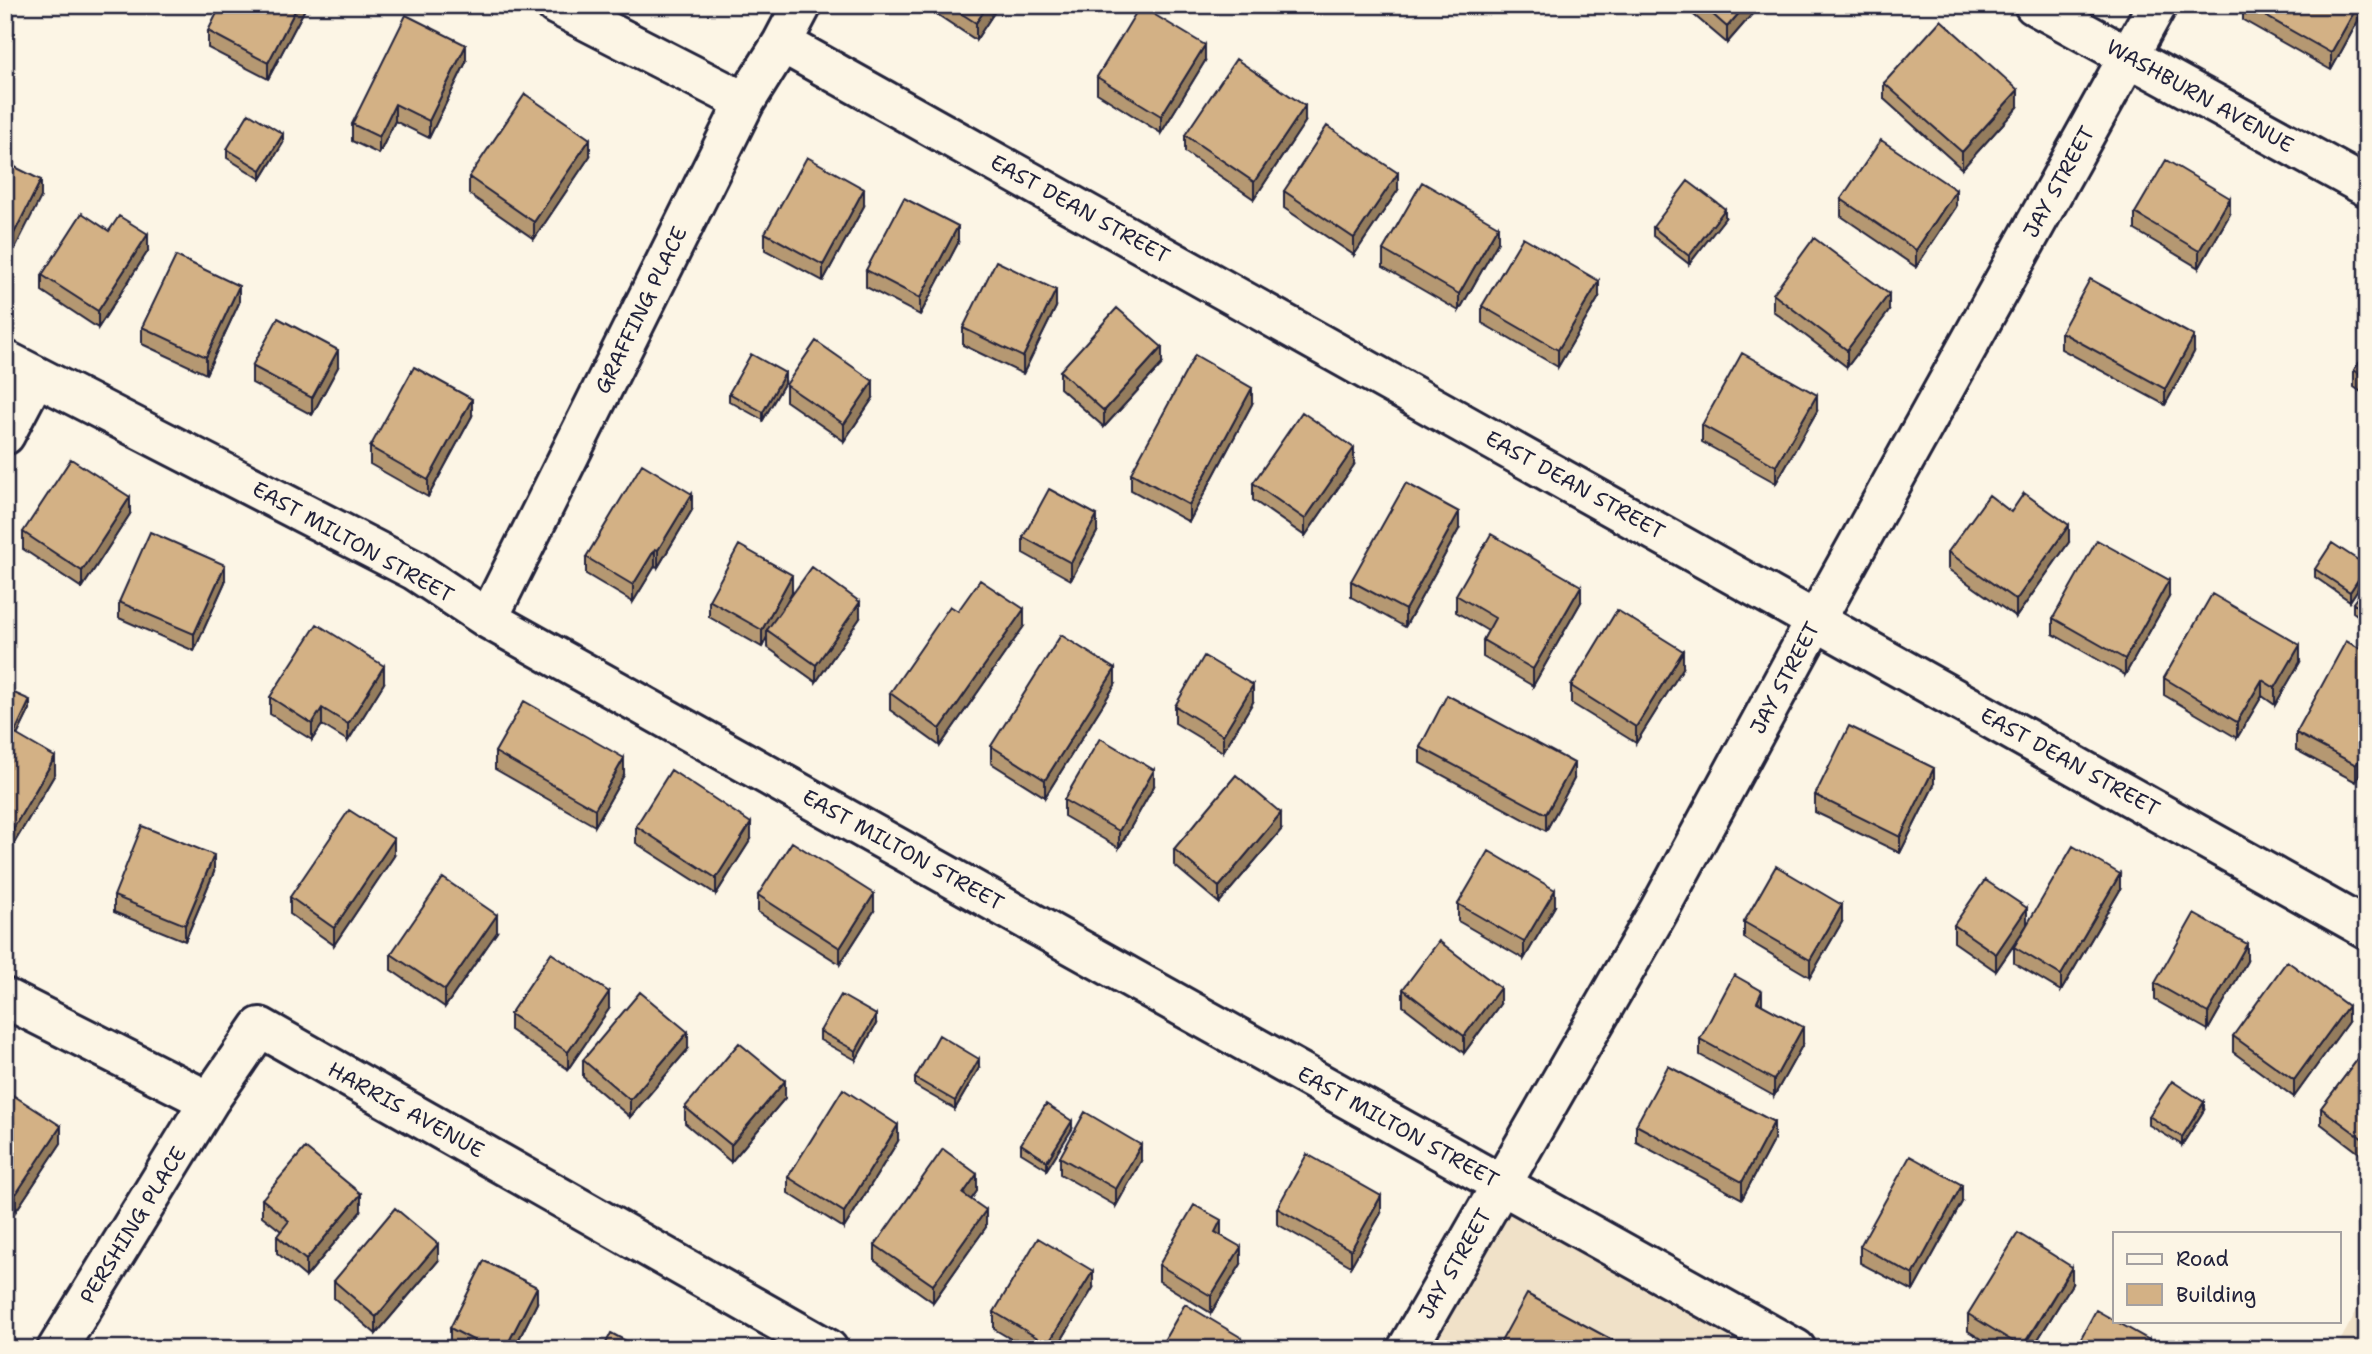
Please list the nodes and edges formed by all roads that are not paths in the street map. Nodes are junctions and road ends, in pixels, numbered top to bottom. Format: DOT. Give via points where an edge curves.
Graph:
graph roads {
  1 [pos="556,5"];
  2 [pos="802,5"];
  3 [pos="2034,5"];
  4 [pos="2157,5"];
  5 [pos="782,43"];
  6 [pos="2128,58"];
  7 [pos="745,102"];
  8 [pos="2367,187"];
  9 [pos="21,368"];
  10 [pos="5,435"];
  11 [pos="488,619"];
  12 [pos="1816,620"];
  13 [pos="2367,929"];
  14 [pos="5,998"];
  15 [pos="209,1101"];
  16 [pos="1501,1184"];
  17 [pos="57,1349"];
  18 [pos="828,1349"];
  19 [pos="1407,1349"];
  20 [pos="1796,1349"];
  1 -- 7 [label="street"];
  2 -- 5 [label="street, GRAFFING PLACE"];
  3 -- 6 [label="street, WASHBURN AVENUE"];
  4 -- 6 [label="street, JAY STREET"];
  5 -- 7 [label="street, GRAFFING PLACE"];
  5 -- 12 [label="street, EAST DEAN STREET"];
  6 -- 8 [label="street, WASHBURN AVENUE"];
  6 -- 12 [label="street, JAY STREET"];
  7 -- 11 [label="street, GRAFFING PLACE"];
  9 -- 10 [label="street"];
  9 -- 11 [label="street, EAST MILTON STREET" via="414,570"];
  11 -- 16 [label="street, EAST MILTON STREET"];
  12 -- 13 [label="street, EAST DEAN STREET"];
  12 -- 16 [label="street, JAY STREET" via="1658,912"];
  14 -- 15 [label="street"];
  15 -- 17 [label="street, PERSHING PLACE"];
  15 -- 18 [label="street, HARRIS AVENUE" via="260,1027"];
  16 -- 19 [label="street, JAY STREET"];
  16 -- 20 [label="street, EAST MILTON STREET"];
}
